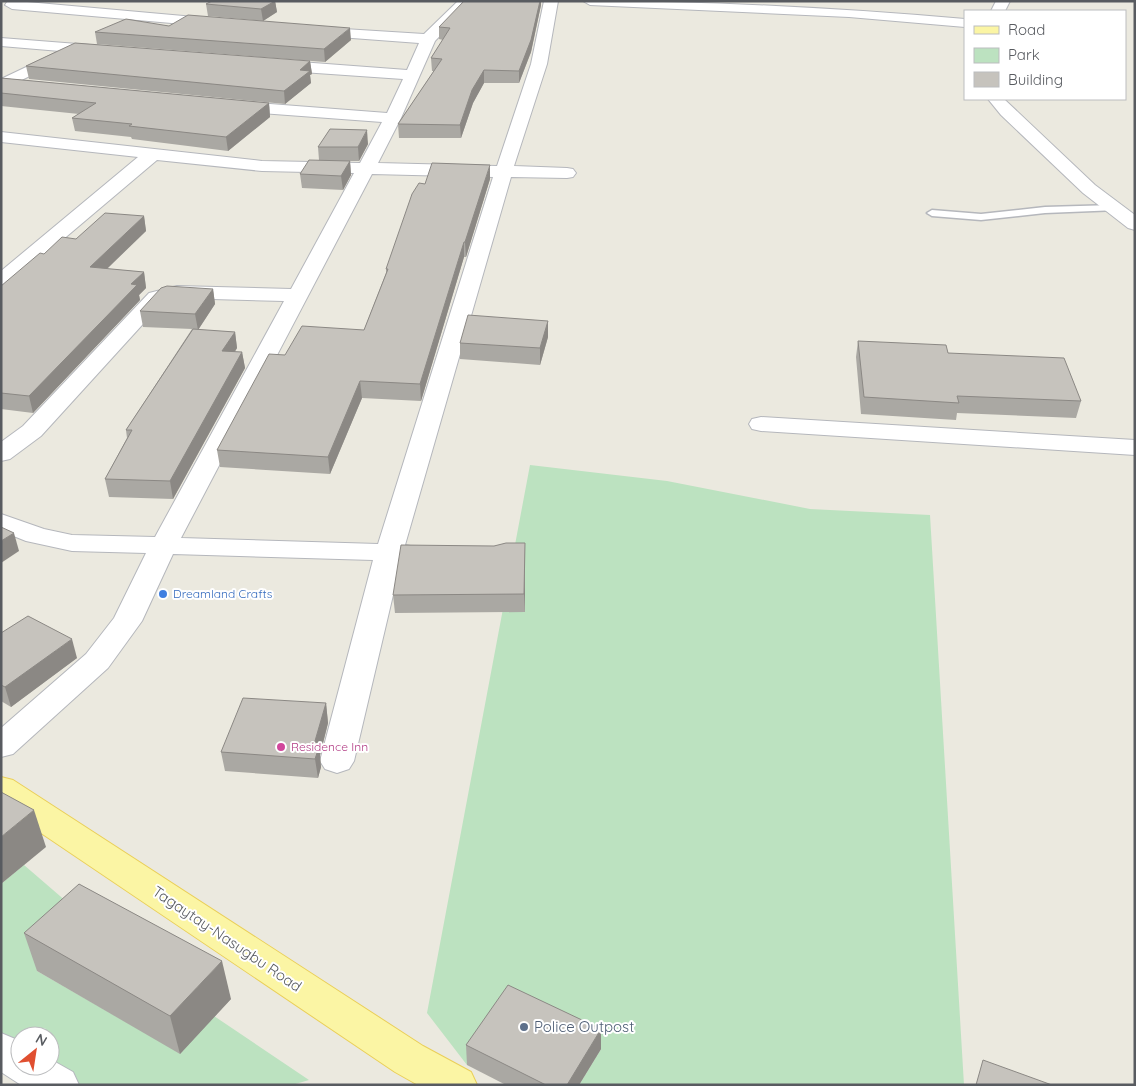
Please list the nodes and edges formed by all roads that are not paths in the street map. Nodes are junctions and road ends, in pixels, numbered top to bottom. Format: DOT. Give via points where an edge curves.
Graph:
graph roads {
  1 [pos="466,1"];
  2 [pos="551,1"];
  3 [pos="590,1"];
  4 [pos="11,6"];
  5 [pos="202,6"];
  6 [pos="178,20"];
  7 [pos="964,22"];
  8 [pos="235,25"];
  9 [pos="302,31"];
  10 [pos="428,39"];
  11 [pos="1,42"];
  12 [pos="77,47"];
  13 [pos="117,51"];
  14 [pos="263,64"];
  15 [pos="414,76"];
  16 [pos="3,83"];
  17 [pos="33,86"];
  18 [pos="997,100"];
  19 [pos="215,104"];
  20 [pos="393,118"];
  21 [pos="1,137"];
  22 [pos="153,154"];
  23 [pos="366,168"];
  24 [pos="505,171"];
  25 [pos="567,173"];
  26 [pos="1114,208"];
  27 [pos="932,213"];
  28 [pos="1135,224"];
  29 [pos="1,282"];
  30 [pos="298,295"];
  31 [pos="761,424"];
  32 [pos="1135,448"];
  33 [pos="1,454"];
  34 [pos="1,522"];
  35 [pos="164,545"];
  36 [pos="389,553"];
  37 [pos="428,554"];
  38 [pos="1,746"];
  39 [pos="337,761"];
  40 [pos="1,789"];
  41 [pos="43,1076"];
  42 [pos="58,1085"];
  43 [pos="456,1085"];
  1 -- 10 [label="street"];
  2 -- 24 [label="street" via="539,64"];
  3 -- 7 [label="street"];
  4 -- 6 [label="street"];
  5 -- 6 [label="street"];
  6 -- 8 [label="street"];
  9 -- 10 [label="street"];
  10 -- 15 [label="street"];
  11 -- 12 [label="street"];
  12 -- 13 [label="street"];
  12 -- 16 [label="street"];
  14 -- 15 [label="street"];
  15 -- 20 [label="street"];
  16 -- 17 [label="street"];
  18 -- 26 [label="street" via="1082,182"];
  19 -- 20 [label="street"];
  20 -- 23 [label="street"];
  21 -- 22 [label="street"];
  22 -- 23 [label="street" via="262,166"];
  22 -- 29 [label="street"];
  23 -- 24 [label="street"];
  23 -- 30 [label="street"];
  24 -- 25 [label="street"];
  24 -- 36 [label="street"];
  26 -- 27 [label="lane" via="1045,210 981,217"];
  26 -- 28 [label="street"];
  30 -- 33 [label="street" via="177,292 156,297 32,431"];
  30 -- 35 [label="street"];
  31 -- 32 [label="street"];
  34 -- 35 [label="street" via="36,535 72,543"];
  35 -- 36 [label="street"];
  35 -- 38 [label="street" via="127,621 97,661"];
  36 -- 37 [label="street"];
  36 -- 39 [label="street"];
  40 -- 43 [label="main road, Tagaytay-Nasugbu Road" via="401,1054"];
  41 -- 42 [label="street"];
}
